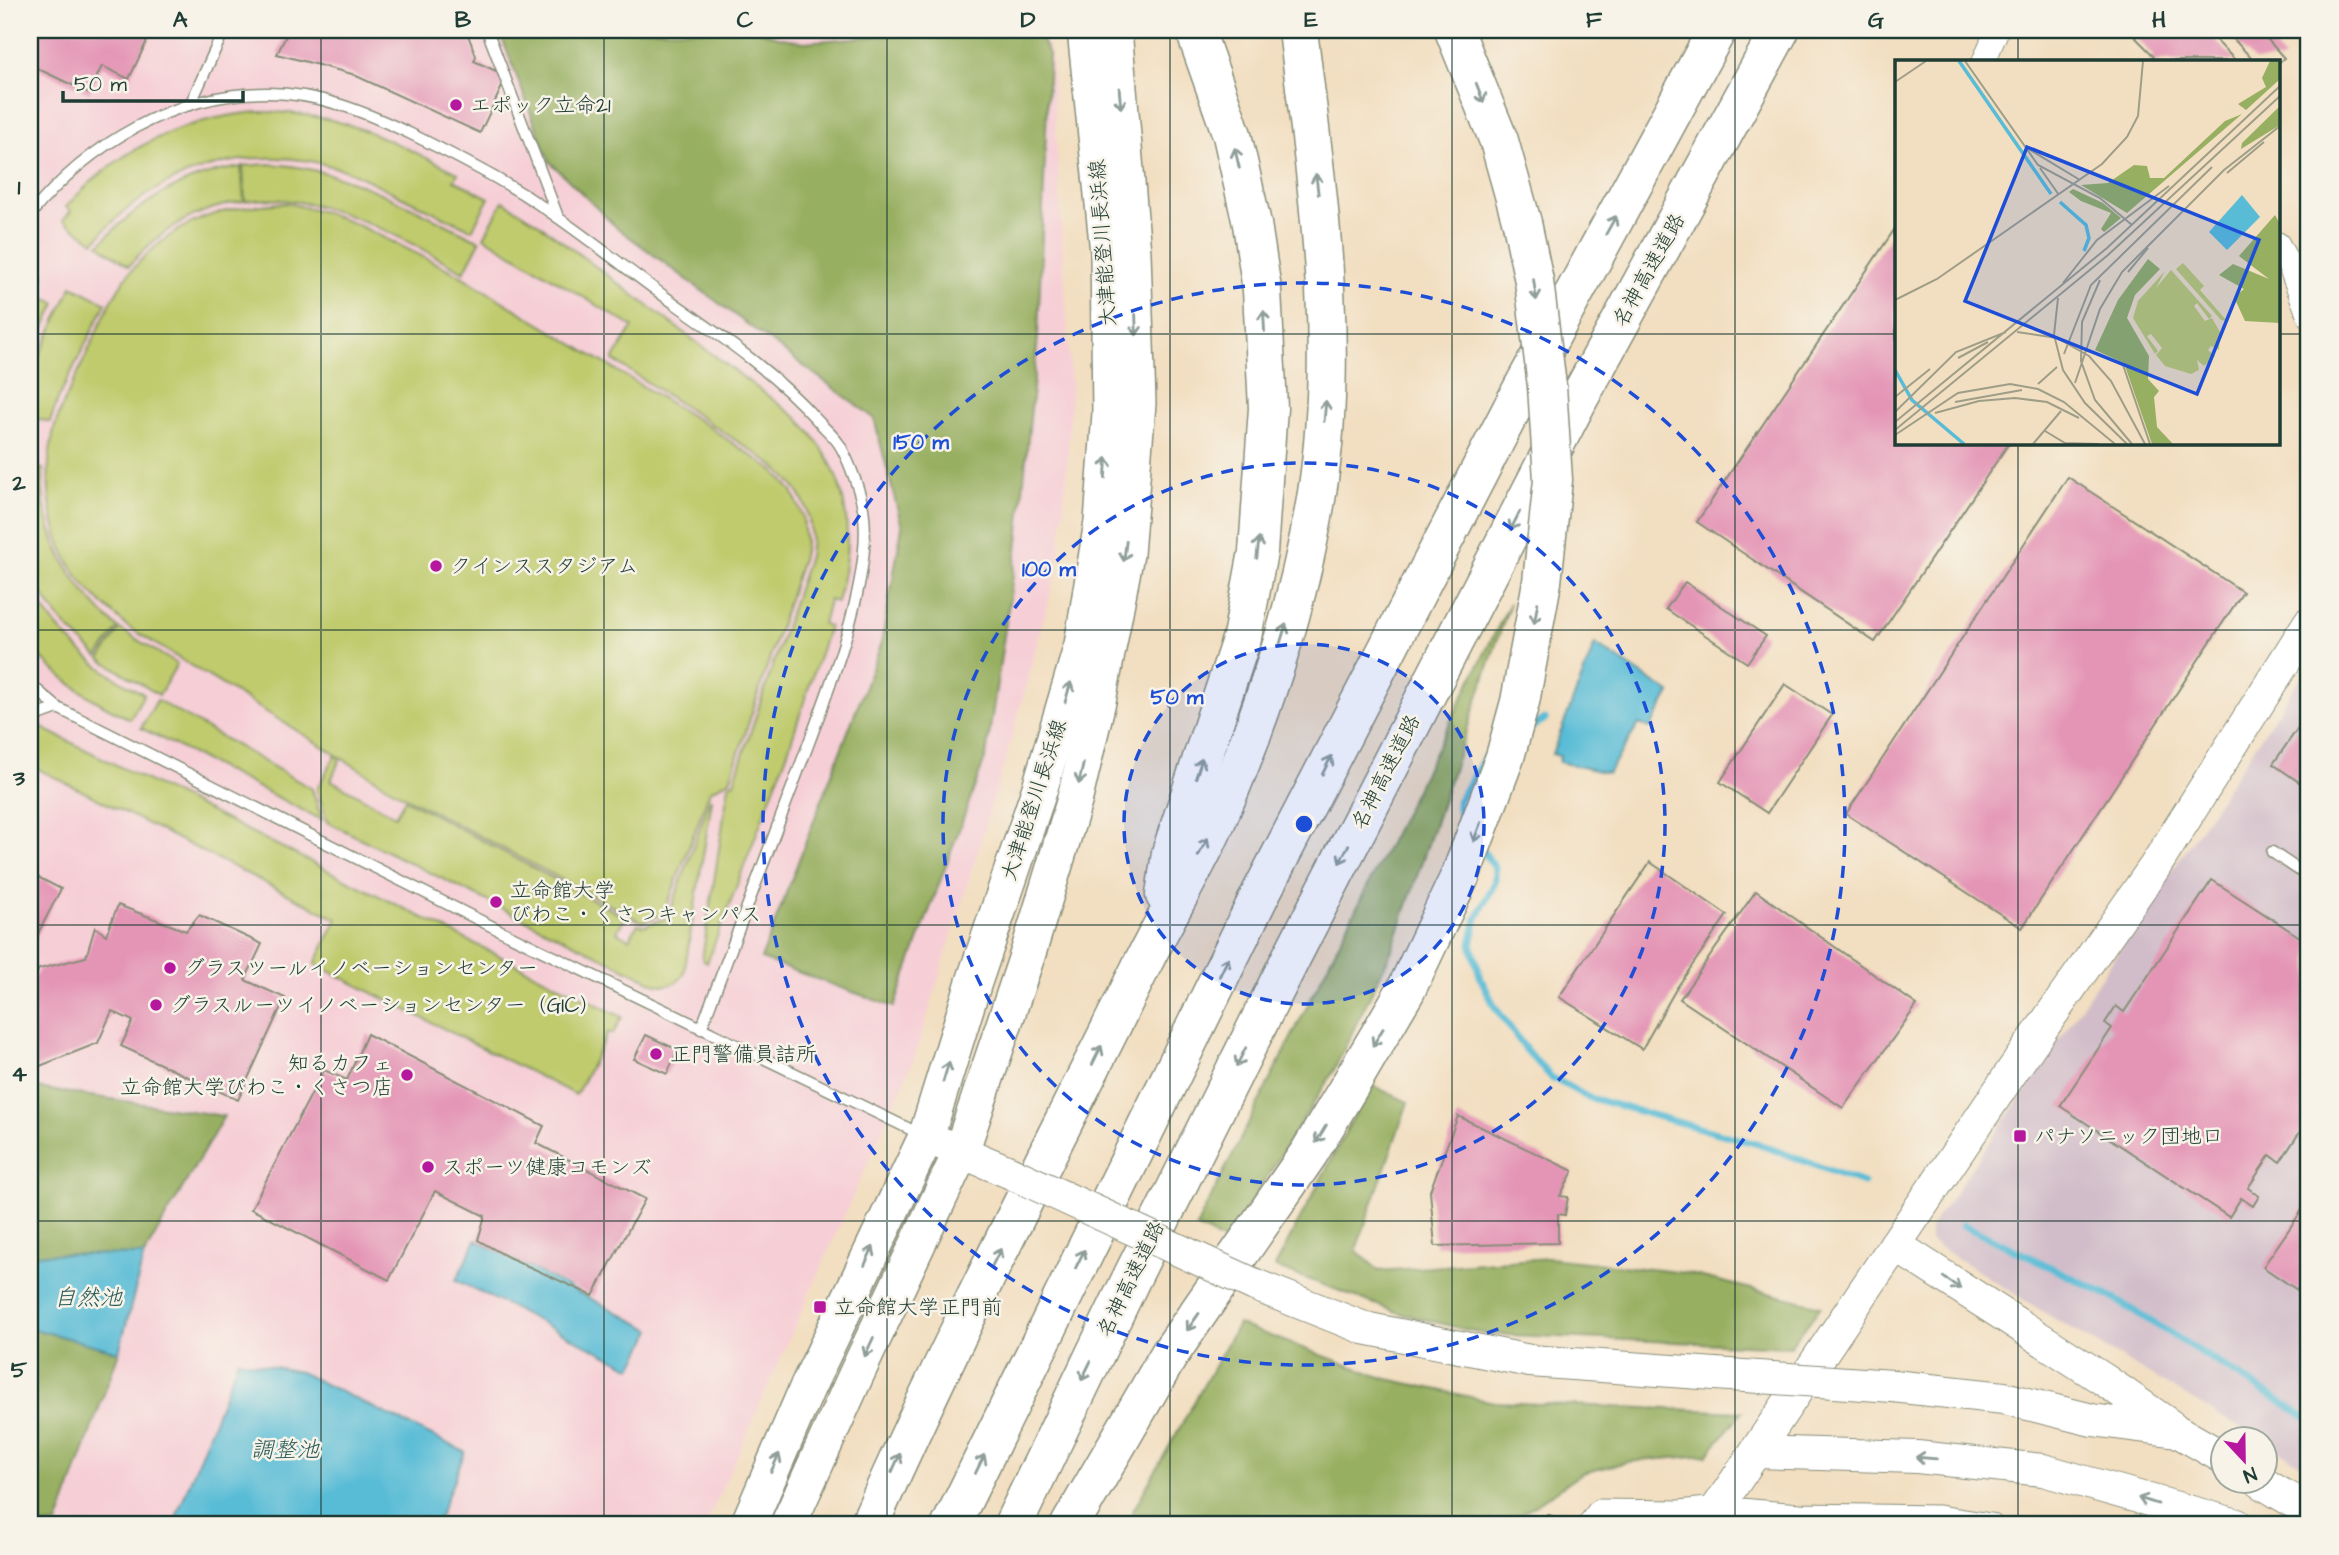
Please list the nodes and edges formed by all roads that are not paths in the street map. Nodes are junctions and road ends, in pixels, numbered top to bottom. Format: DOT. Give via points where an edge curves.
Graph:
graph roads {
  1 [pos="224,30"];
  2 [pos="487,30"];
  3 [pos="1085,30"];
  4 [pos="1114,30"];
  5 [pos="1195,30"];
  6 [pos="1298,30"];
  7 [pos="1454,30"];
  8 [pos="1717,30"];
  9 [pos="1780,30"];
  10 [pos="1799,30"];
  11 [pos="1997,30"];
  12 [pos="1984,60"];
  13 [pos="190,105"];
  14 [pos="30,215"];
  15 [pos="559,218"];
  16 [pos="2280,248"];
  17 [pos="2309,317"];
  18 [pos="1578,400"];
  19 [pos="2309,623"];
  20 [pos="30,684"];
  21 [pos="35,695"];
  22 [pos="58,708"];
  23 [pos="30,718"];
  24 [pos="2272,852"];
  25 [pos="2309,877"];
  26 [pos="1159,929"];
  27 [pos="701,1029"];
  28 [pos="926,1137"];
  29 [pos="961,1152"];
  30 [pos="1895,1245"];
  31 [pos="2177,1431"];
  32 [pos="2210,1450"];
  33 [pos="1756,1452"];
  34 [pos="2280,1493"];
  35 [pos="2309,1511"];
  36 [pos="1712,1516"];
  37 [pos="1798,1520"];
  38 [pos="1938,1521"];
  39 [pos="748,1525"];
  40 [pos="788,1525"];
  41 [pos="869,1525"];
  42 [pos="951,1525"];
  43 [pos="1013,1525"];
  44 [pos="1070,1525"];
  45 [pos="1589,1525"];
  46 [pos="1991,1525"];
  47 [pos="2237,1525"];
  1 -- 13 [label="lane"];
  2 -- 15 [label="lane"];
  28 -- 3 [label="main road, 大津能登川長浜線, one-way" via="1082,645 1101,522 1110,412 1108,252"];
  4 -- 29 [label="main road, 大津能登川長浜線, one-way" via="1133,253 1138,403 1126,554 1074,802"];
  26 -- 5 [label="highway, one-way" via="1171,853 1242,637 1258,552 1268,408 1262,290 1252,224 1232,135"];
  26 -- 6 [label="highway, one-way" via="1212,830 1259,715 1299,582 1317,491 1326,402 1324,258"];
  7 -- 44 [label="highway, one-way, bridge" via="1499,141 1522,223 1547,386 1553,480 1542,582 1520,702 1505,757 1461,874 1406,990 1309,1153 1169,1355"];
  42 -- 8 [label="highway, one-way" via="1273,869 1520,393"];
  9 -- 18 [label="highway, 名神高速道路"];
  10 -- 18 [label="highway" via="1631,326"];
  11 -- 12 [label="street"];
  13 -- 14 [label="lane" via="109,143 73,170"];
  13 -- 15 [label="lane" via="269,93 349,106 471,163"];
  15 -- 27 [label="lane" via="792,392 839,445 862,506 864,560 840,651"];
  16 -- 17 [label="street"];
  18 -- 43 [label="highway, 名神高速道路, one-way" via="1292,956"];
  19 -- 30 [label="street" via="2154,868"];
  20 -- 21 [label="lane"];
  21 -- 22 [label="lane"];
  22 -- 23 [label="lane"];
  22 -- 27 [label="lane"];
  24 -- 25 [label="lane"];
  41 -- 26 [label="highway, one-way" via="920,1408"];
  27 -- 28 [label="lane"];
  28 -- 29 [label="street"];
  39 -- 28 [label="main road, 大津能登川長浜線, one-way"];
  29 -- 31 [label="street, bridge" via="1255,1285 1364,1328 1517,1358 2004,1398 2092,1420"];
  29 -- 40 [label="main road, 大津能登川長浜線, one-way"];
  30 -- 31 [label="street, one-way"];
  30 -- 33 [label="street"];
  31 -- 32 [label="street"];
  33 -- 36 [label="street"];
  47 -- 33 [label="street, one-way" via="2043,1470 1917,1457"];
  34 -- 35 [label="street"];
  36 -- 37 [label="street"];
  36 -- 45 [label="street" via="1599,1511"];
  37 -- 38 [label="street"];
  38 -- 46 [label="street"];
}
